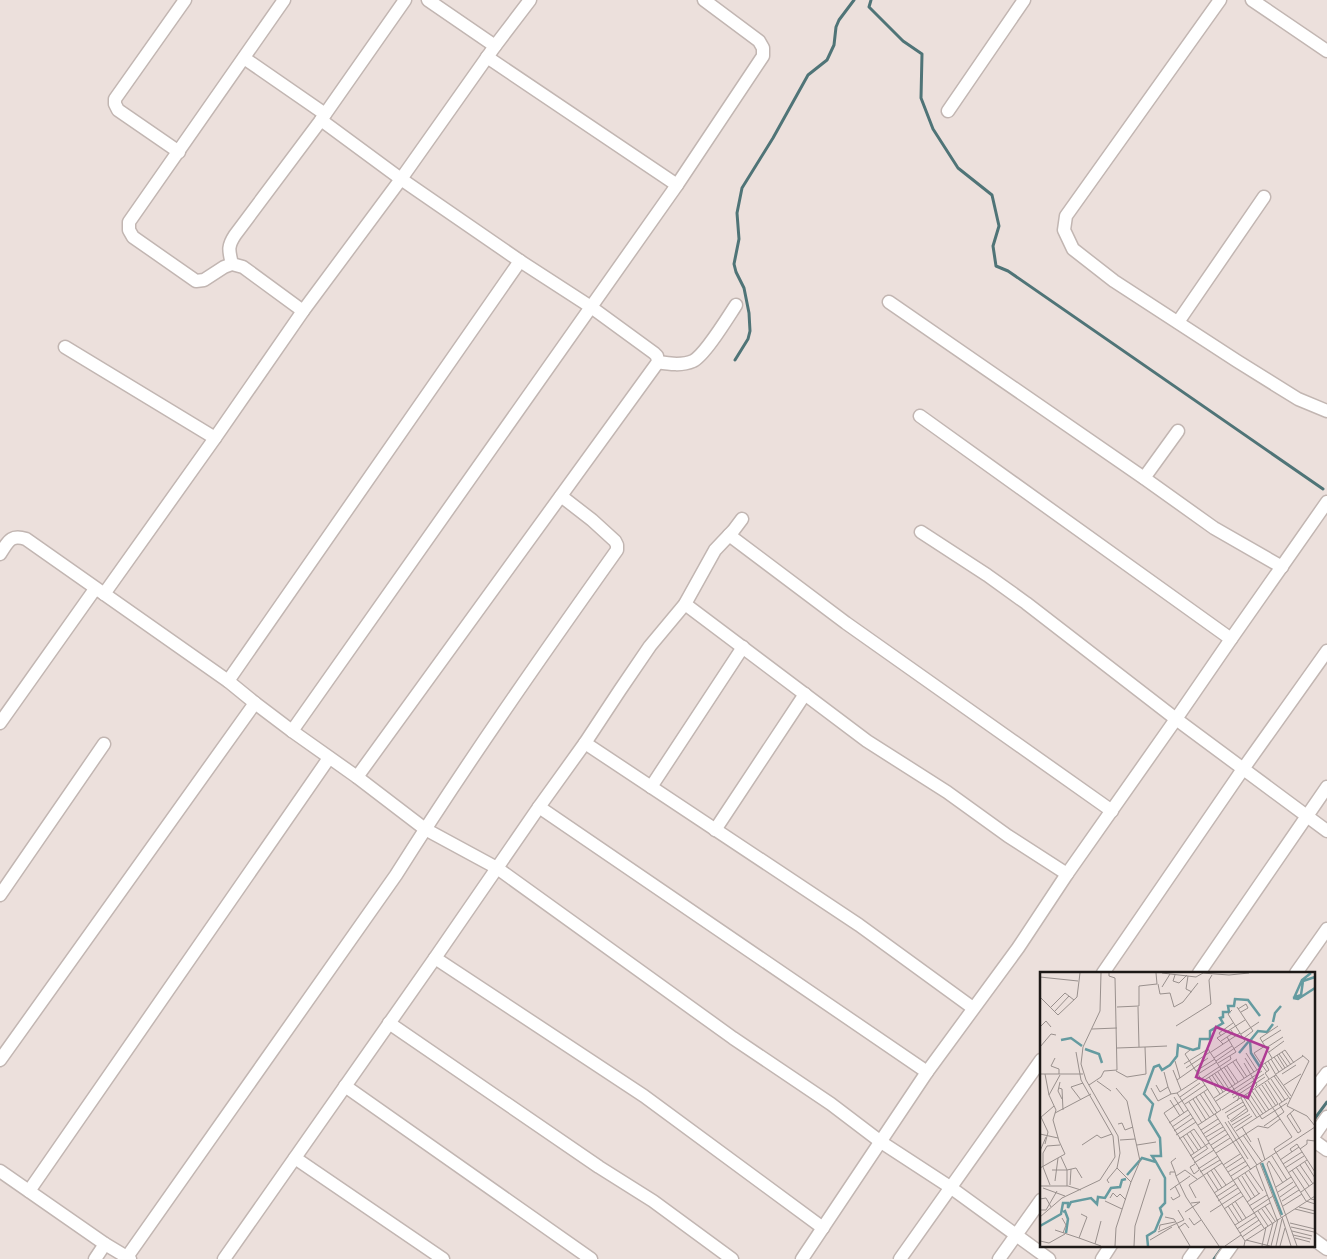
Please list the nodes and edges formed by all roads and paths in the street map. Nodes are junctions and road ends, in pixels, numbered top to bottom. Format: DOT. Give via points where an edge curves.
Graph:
graph roads {
  1 [pos="185,0"];
  2 [pos="284,0"];
  3 [pos="405,0"];
  4 [pos="428,0"];
  5 [pos="530,0"];
  6 [pos="1024,0"];
  7 [pos="1220,0"];
  8 [pos="1252,0"];
  9 [pos="706,1"];
  10 [pos="1270,5"];
  11 [pos="495,46"];
  12 [pos="1327,51"];
  13 [pos="487,57"];
  14 [pos="244,58"];
  15 [pos="948,111"];
  16 [pos="323,117"];
  17 [pos="179,152"];
  18 [pos="401,179"];
  19 [pos="677,185"];
  20 [pos="1264,198"];
  21 [pos="520,261"];
  22 [pos="232,264"];
  23 [pos="889,302"];
  24 [pos="736,305"];
  25 [pos="591,307"];
  26 [pos="303,311"];
  27 [pos="1178,322"];
  28 [pos="65,347"];
  29 [pos="658,362"];
  30 [pos="1327,411"];
  31 [pos="920,416"];
  32 [pos="1178,431"];
  33 [pos="215,438"];
  34 [pos="1144,478"];
  35 [pos="561,496"];
  36 [pos="1327,502"];
  37 [pos="742,519"];
  38 [pos="921,532"];
  39 [pos="729,535"];
  40 [pos="0,554"];
  41 [pos="1282,567"];
  42 [pos="99,591"];
  43 [pos="685,604"];
  44 [pos="1231,639"];
  45 [pos="743,647"];
  46 [pos="1327,651"];
  47 [pos="228,681"];
  48 [pos="805,694"];
  49 [pos="255,703"];
  50 [pos="1176,719"];
  51 [pos="0,723"];
  52 [pos="292,731"];
  53 [pos="585,743"];
  54 [pos="104,744"];
  55 [pos="330,758"];
  56 [pos="1242,769"];
  57 [pos="357,777"];
  58 [pos="1327,787"];
  59 [pos="651,788"];
  60 [pos="539,807"];
  61 [pos="1112,811"];
  62 [pos="1307,816"];
  63 [pos="425,829"];
  64 [pos="715,830"];
  65 [pos="1327,830"];
  66 [pos="497,868"];
  67 [pos="1067,874"];
  68 [pos="0,896"];
  69 [pos="1327,929"];
  70 [pos="435,958"];
  71 [pos="1104,972"];
  72 [pos="1200,972"];
  73 [pos="1297,972"];
  74 [pos="973,1008"];
  75 [pos="389,1023"];
  76 [pos="0,1060"];
  77 [pos="1040,1061"];
  78 [pos="927,1072"];
  79 [pos="1327,1073"];
  80 [pos="345,1086"];
  81 [pos="1314,1090"];
  82 [pos="1327,1116"];
  83 [pos="1314,1137"];
  84 [pos="1314,1140"];
  85 [pos="881,1142"];
  86 [pos="1327,1150"];
  87 [pos="295,1158"];
  88 [pos="0,1171"];
  89 [pos="950,1187"];
  90 [pos="29,1191"];
  91 [pos="1040,1201"];
  92 [pos="822,1228"];
  93 [pos="1016,1236"];
  94 [pos="1314,1240"];
  95 [pos="105,1244"];
  96 [pos="1110,1246"];
  97 [pos="1198,1246"];
  98 [pos="1231,1246"];
  99 [pos="1327,1249"];
  100 [pos="128,1258"];
  101 [pos="95,1259"];
  102 [pos="224,1259"];
  103 [pos="443,1259"];
  104 [pos="591,1259"];
  105 [pos="732,1259"];
  106 [pos="802,1259"];
  107 [pos="900,1259"];
  108 [pos="999,1259"];
  109 [pos="1049,1259"];
  110 [pos="1102,1259"];
  111 [pos="1189,1259"];
  112 [pos="1222,1259"];
  1 -- 17 [label="street" via="115,99 118,110"];
  2 -- 14 [label="street"];
  3 -- 16 [label="street"];
  4 -- 11 [label="street"];
  5 -- 11 [label="street"];
  6 -- 15 [label="street"];
  7 -- 27 [label="street" via="1066,216 1064,230 1073,249"];
  8 -- 10 [label="street"];
  9 -- 19 [label="street" via="759,41 763,56"];
  10 -- 12 [label="street"];
  11 -- 13 [label="street"];
  13 -- 18 [label="street"];
  13 -- 19 [label="street"];
  14 -- 16 [label="street"];
  14 -- 17 [label="street"];
  16 -- 18 [label="street"];
  16 -- 22 [label="street" via="229,244"];
  17 -- 22 [label="street" via="130,222 129,230 133,238 196,281 204,280"];
  18 -- 21 [label="street"];
  18 -- 26 [label="street"];
  19 -- 25 [label="street"];
  20 -- 27 [label="street"];
  21 -- 25 [label="street"];
  21 -- 47 [label="street"];
  22 -- 26 [label="street" via="243,267"];
  23 -- 34 [label="street"];
  24 -- 29 [label="street" via="695,360 684,364"];
  25 -- 29 [label="street" via="654,353"];
  25 -- 52 [label="street"];
  26 -- 33 [label="street"];
  27 -- 30 [label="street" via="1298,399"];
  28 -- 33 [label="street"];
  29 -- 35 [label="street"];
  31 -- 44 [label="street"];
  32 -- 34 [label="street"];
  33 -- 42 [label="street"];
  34 -- 41 [label="street" via="1214,528"];
  35 -- 57 [label="street"];
  35 -- 63 [label="street" via="615,541 617,550"];
  36 -- 41 [label="street"];
  37 -- 39 [label="street"];
  38 -- 50 [label="street" via="1026,603"];
  39 -- 43 [label="street" via="715,550"];
  39 -- 61 [label="street" via="846,623"];
  40 -- 42 [label="street" via="10,540 18,537"];
  41 -- 44 [label="street"];
  42 -- 47 [label="street"];
  42 -- 51 [label="street"];
  43 -- 45 [label="street"];
  43 -- 53 [label="street" via="650,646"];
  44 -- 50 [label="street"];
  45 -- 48 [label="street"];
  45 -- 59 [label="street"];
  46 -- 56 [label="street"];
  47 -- 49 [label="street"];
  48 -- 64 [label="street"];
  48 -- 67 [label="street" via="867,741"];
  49 -- 52 [label="street"];
  49 -- 76 [label="street"];
  50 -- 56 [label="street"];
  50 -- 61 [label="street"];
  52 -- 55 [label="street"];
  53 -- 59 [label="street"];
  53 -- 60 [label="street"];
  54 -- 68 [label="street"];
  55 -- 57 [label="street"];
  55 -- 90 [label="street"];
  56 -- 62 [label="street"];
  56 -- 71 [label="street"];
  57 -- 63 [label="street"];
  58 -- 62 [label="street"];
  59 -- 64 [label="street"];
  60 -- 66 [label="street"];
  60 -- 78 [label="street"];
  61 -- 67 [label="street"];
  62 -- 65 [label="street"];
  62 -- 72 [label="street"];
  63 -- 66 [label="street"];
  63 -- 100 [label="street"];
  64 -- 74 [label="street" via="859,926"];
  66 -- 70 [label="street"];
  66 -- 85 [label="street"];
  67 -- 74 [label="street"];
  69 -- 73 [label="street"];
  70 -- 75 [label="street"];
  70 -- 92 [label="street" via="644,1096"];
  74 -- 78 [label="street"];
  75 -- 80 [label="street"];
  75 -- 105 [label="street" via="653,1201"];
  77 -- 89 [label="street"];
  78 -- 85 [label="street"];
  79 -- 81 [label="street"];
  80 -- 87 [label="street"];
  80 -- 104 [label="street"];
  82 -- 83 [label="street"];
  84 -- 86 [label="street"];
  85 -- 89 [label="street"];
  85 -- 92 [label="street"];
  87 -- 102 [label="street"];
  87 -- 103 [label="street"];
  88 -- 90 [label="street"];
  89 -- 93 [label="street"];
  89 -- 107 [label="street"];
  90 -- 95 [label="street"];
  91 -- 93 [label="street"];
  92 -- 106 [label="street"];
  93 -- 108 [label="street"];
  93 -- 109 [label="street"];
  94 -- 99 [label="street"];
  95 -- 100 [label="street"];
  95 -- 101 [label="street"];
  96 -- 110 [label="street"];
  97 -- 111 [label="street"];
  98 -- 112 [label="street"];
}
